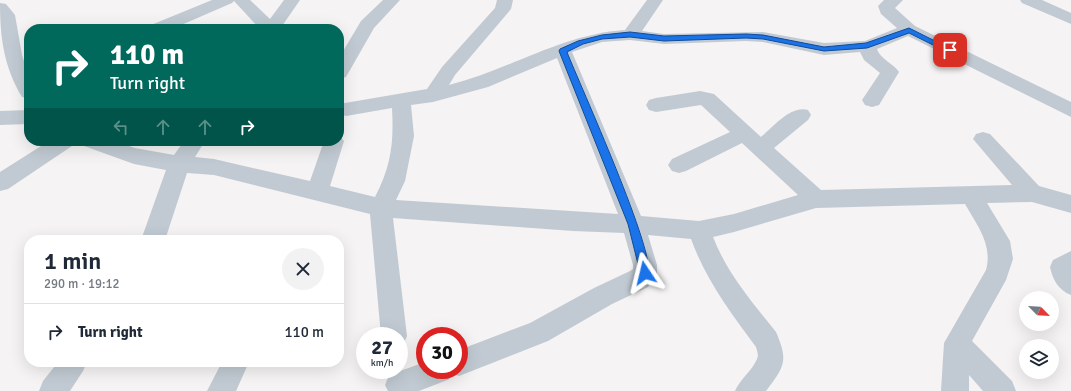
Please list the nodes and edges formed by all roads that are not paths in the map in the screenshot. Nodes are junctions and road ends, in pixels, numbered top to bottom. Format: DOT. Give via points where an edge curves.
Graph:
graph roads {
  1 [pos="226,0"];
  2 [pos="241,0"];
  3 [pos="292,0"];
  4 [pos="392,0"];
  5 [pos="505,0"];
  6 [pos="655,0"];
  7 [pos="895,0"];
  8 [pos="1028,0"];
  9 [pos="0,8"];
  10 [pos="1071,19"];
  11 [pos="166,24"];
  12 [pos="265,24"];
  13 [pos="274,24"];
  14 [pos="909,30"];
  15 [pos="630,35"];
  16 [pos="867,46"];
  17 [pos="563,51"];
  18 [pos="344,64"];
  19 [pos="24,85"];
  20 [pos="433,95"];
  21 [pos="401,100"];
  22 [pos="872,100"];
  23 [pos="656,106"];
  24 [pos="344,108"];
  25 [pos="1071,110"];
  26 [pos="801,115"];
  27 [pos="24,117"];
  28 [pos="0,118"];
  29 [pos="744,133"];
  30 [pos="983,139"];
  31 [pos="57,146"];
  32 [pos="102,146"];
  33 [pos="192,146"];
  34 [pos="332,146"];
  35 [pos="761,148"];
  36 [pos="179,164"];
  37 [pos="679,165"];
  38 [pos="0,183"];
  39 [pos="317,191"];
  40 [pos="1032,193"];
  41 [pos="971,195"];
  42 [pos="816,199"];
  43 [pos="1071,204"];
  44 [pos="381,208"];
  45 [pos="633,224"];
  46 [pos="699,230"];
  47 [pos="155,235"];
  48 [pos="1071,261"];
  49 [pos="1071,284"];
  50 [pos="393,327"];
  51 [pos="957,343"];
  52 [pos="468,360"];
  53 [pos="70,367"];
  54 [pos="233,367"];
  55 [pos="416,377"];
  56 [pos="398,382"];
  57 [pos="53,391"];
  58 [pos="221,391"];
  59 [pos="749,391"];
  60 [pos="955,391"];
  61 [pos="1002,391"];
  1 -- 11 [label="street"];
  2 -- 12 [label="street"];
  3 -- 13 [label="street"];
  4 -- 18 [label="street" via="367,25"];
  5 -- 20 [label="street" via="503,9 448,71"];
  6 -- 15 [label="street"];
  7 -- 14 [label="street" via="886,6 887,10"];
  8 -- 10 [label="street"];
  9 -- 19 [label="street" via="7,15 11,51"];
  14 -- 16 [label="street"];
  14 -- 25 [label="street"];
  15 -- 16 [label="street" via="664,39 763,37 824,49"];
  15 -- 17 [label="street" via="581,42"];
  16 -- 22 [label="street" via="870,56 890,72"];
  17 -- 20 [label="street" via="481,82"];
  17 -- 45 [label="street"];
  20 -- 21 [label="street"];
  21 -- 24 [label="street"];
  21 -- 44 [label="street" via="404,136 400,158 394,181"];
  23 -- 29 [label="street" via="707,99"];
  26 -- 35 [label="street"];
  27 -- 28 [label="street"];
  29 -- 35 [label="street"];
  29 -- 37 [label="street"];
  30 -- 40 [label="street"];
  31 -- 38 [label="street"];
  32 -- 36 [label="street" via="134,156"];
  33 -- 36 [label="street"];
  34 -- 39 [label="street"];
  35 -- 42 [label="street"];
  36 -- 39 [label="street" via="214,167"];
  36 -- 47 [label="street"];
  39 -- 44 [label="street"];
  40 -- 41 [label="street"];
  40 -- 43 [label="street"];
  41 -- 42 [label="street"];
  41 -- 51 [label="street" via="998,241 1001,259 996,273"];
  42 -- 46 [label="street" via="734,223"];
  44 -- 45 [label="street"];
  44 -- 50 [label="street"];
  45 -- 46 [label="street"];
  45 -- 52 [label="street" via="645,266 645,273 639,279 539,332"];
  46 -- 59 [label="street" via="710,260 726,287 767,341 771,354 770,364"];
  48 -- 49 [label="street" via="1062,267"];
  51 -- 60 [label="street"];
  51 -- 61 [label="street"];
  53 -- 57 [label="street"];
  54 -- 58 [label="street"];
  55 -- 56 [label="street"];
}
